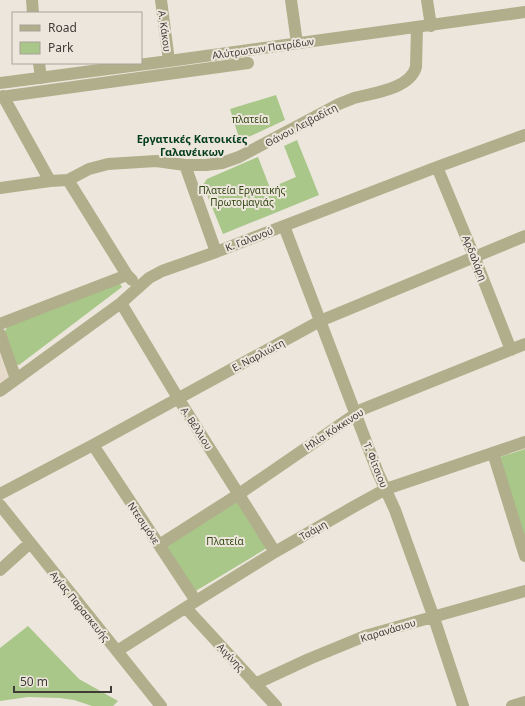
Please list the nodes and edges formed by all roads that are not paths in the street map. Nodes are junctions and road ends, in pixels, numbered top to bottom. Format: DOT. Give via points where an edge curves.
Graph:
graph roads {
  1 [pos="32,0"];
  2 [pos="161,0"];
  3 [pos="291,0"];
  4 [pos="427,0"];
  5 [pos="33,12"];
  6 [pos="525,12"];
  7 [pos="431,26"];
  8 [pos="417,27"];
  9 [pos="297,43"];
  10 [pos="169,62"];
  11 [pos="248,63"];
  12 [pos="39,64"];
  13 [pos="40,78"];
  14 [pos="0,84"];
  15 [pos="2,96"];
  16 [pos="525,135"];
  17 [pos="184,165"];
  18 [pos="437,167"];
  19 [pos="68,180"];
  20 [pos="50,181"];
  21 [pos="0,188"];
  22 [pos="284,226"];
  23 [pos="525,236"];
  24 [pos="216,252"];
  25 [pos="474,256"];
  26 [pos="127,275"];
  27 [pos="138,287"];
  28 [pos="122,303"];
  29 [pos="320,322"];
  30 [pos="0,324"];
  31 [pos="0,334"];
  32 [pos="525,344"];
  33 [pos="511,350"];
  34 [pos="16,379"];
  35 [pos="0,391"];
  36 [pos="178,398"];
  37 [pos="356,414"];
  38 [pos="525,442"];
  39 [pos="93,445"];
  40 [pos="493,453"];
  41 [pos="386,489"];
  42 [pos="0,494"];
  43 [pos="239,494"];
  44 [pos="0,505"];
  45 [pos="30,543"];
  46 [pos="159,545"];
  47 [pos="275,552"];
  48 [pos="525,556"];
  49 [pos="0,570"];
  50 [pos="525,591"];
  51 [pos="196,601"];
  52 [pos="186,608"];
  53 [pos="434,618"];
  54 [pos="117,652"];
  55 [pos="255,684"];
  56 [pos="525,702"];
  57 [pos="161,706"];
  58 [pos="276,706"];
  59 [pos="463,706"];
  60 [pos="512,706"];
  1 -- 5 [label="street"];
  2 -- 10 [label="street, Α. Κάκου"];
  3 -- 9 [label="street"];
  4 -- 7 [label="street"];
  6 -- 7 [label="street, Αλύτρωτων Πατρίδων"];
  7 -- 8 [label="street, Αλύτρωτων Πατρίδων"];
  8 -- 9 [label="street, Αλύτρωτων Πατρίδων"];
  8 -- 17 [label="street, Θάνου Λειβαδίτη" via="414,72 399,85 339,104 233,159 206,165"];
  9 -- 10 [label="street, Αλύτρωτων Πατρίδων"];
  10 -- 13 [label="street, Αλύτρωτων Πατρίδων"];
  11 -- 15 [label="street"];
  12 -- 13 [label="street"];
  13 -- 14 [label="street, Αλύτρωτων Πατρίδων"];
  15 -- 20 [label="street"];
  16 -- 18 [label="street, Κ. Γαλανού"];
  17 -- 19 [label="street, Θάνου Λειβαδίτη" via="156,161 108,164 89,169"];
  17 -- 24 [label="street"];
  18 -- 22 [label="street, Κ. Γαλανού"];
  18 -- 25 [label="street, Αρδαλάρη"];
  19 -- 20 [label="street, Θάνου Λειβαδίτη"];
  19 -- 26 [label="street"];
  20 -- 21 [label="street, Θάνου Λειβαδίτη"];
  22 -- 24 [label="street, Κ. Γαλανού"];
  22 -- 29 [label="street, Τ. Φίτσιου"];
  23 -- 25 [label="street, Ε. Ναρλιώτη"];
  24 -- 27 [label="street, Κ. Γαλανού" via="162,271"];
  25 -- 29 [label="street, Ε. Ναρλιώτη"];
  25 -- 33 [label="street, Αρδαλάρη"];
  26 -- 27 [label="street"];
  26 -- 30 [label="street"];
  27 -- 28 [label="street, Κ. Γαλανού"];
  28 -- 34 [label="street, Κ. Γαλανού"];
  28 -- 36 [label="street, Α. Βέλλιου"];
  29 -- 36 [label="street, Ε. Ναρλιώτη"];
  29 -- 37 [label="street, Τ. Φίτσιου"];
  31 -- 34 [label="street"];
  32 -- 33 [label="street, Ηλία Κόκκινου"];
  33 -- 37 [label="street, Ηλία Κόκκινου" via="379,402"];
  34 -- 35 [label="street, Κ. Γαλανού"];
  36 -- 39 [label="street, Ε. Ναρλιώτη"];
  36 -- 43 [label="street, Α. Βέλλιου"];
  37 -- 41 [label="street, Τ. Φίτσιου"];
  37 -- 43 [label="street, Ηλία Κόκκινου"];
  38 -- 40 [label="street, Τσάμη"];
  39 -- 42 [label="street, Ε. Ναρλιώτη"];
  39 -- 46 [label="street, Ντεσιμόνε"];
  40 -- 41 [label="street, Τσάμη"];
  40 -- 48 [label="street"];
  41 -- 47 [label="street, Τσάμη"];
  41 -- 53 [label="street, Τ. Φίτσιου"];
  43 -- 46 [label="street, Ηλία Κόκκινου"];
  43 -- 47 [label="street, Α. Βέλλιου"];
  44 -- 45 [label="street, Αγίας Παρασκευής"];
  45 -- 49 [label="street"];
  45 -- 54 [label="street, Αγίας Παρασκευής"];
  46 -- 51 [label="street, Ντεσιμόνε"];
  47 -- 51 [label="street, Τσάμη"];
  50 -- 53 [label="street, Καρανάσιου"];
  51 -- 52 [label="street, Τσάμη"];
  52 -- 54 [label="street, Τσάμη"];
  52 -- 55 [label="street, Αιγίνης"];
  53 -- 55 [label="street, Καρανάσιου" via="365,636"];
  53 -- 59 [label="street, Τ. Φίτσιου"];
  54 -- 57 [label="street, Αγίας Παρασκευής"];
  55 -- 58 [label="street, Αιγίνης"];
  56 -- 60 [label="street"];
}
